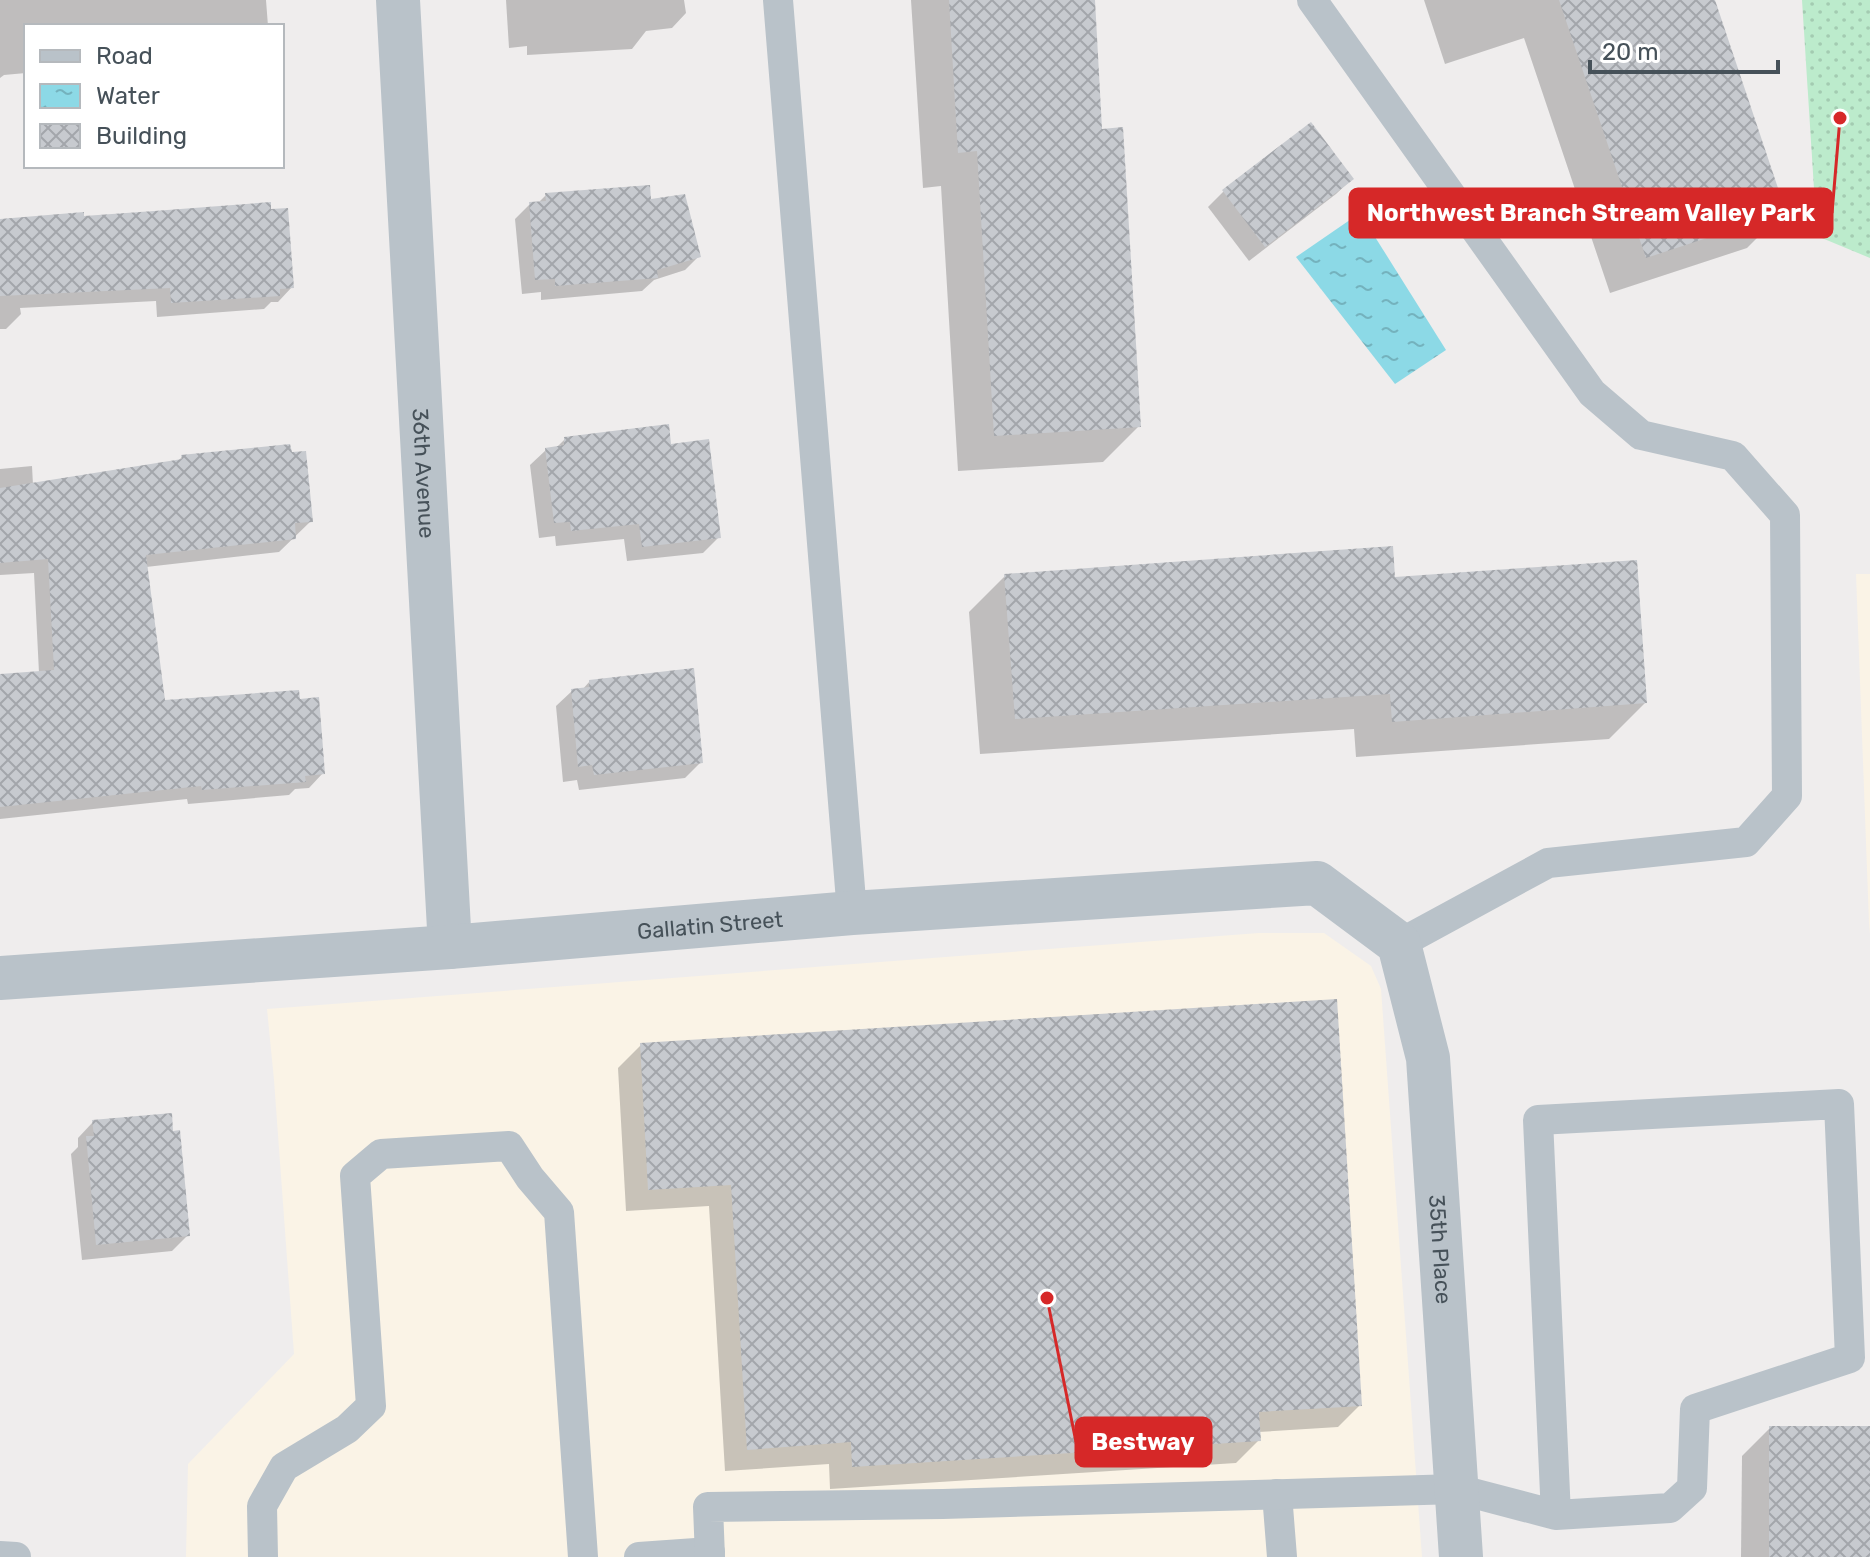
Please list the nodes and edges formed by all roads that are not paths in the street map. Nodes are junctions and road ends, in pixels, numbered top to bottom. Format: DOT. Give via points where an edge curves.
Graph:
graph roads {
  1 [pos="398,0"];
  2 [pos="778,0"];
  3 [pos="1312,0"];
  4 [pos="852,913"];
  5 [pos="1399,944"];
  6 [pos="450,947"];
  7 [pos="0,978"];
  8 [pos="1457,1489"];
  9 [pos="1277,1494"];
  10 [pos="1556,1515"];
  11 [pos="710,1555"];
  12 [pos="0,1556"];
  13 [pos="16,1557"];
  14 [pos="263,1557"];
  15 [pos="583,1557"];
  16 [pos="639,1557"];
  17 [pos="1282,1557"];
  18 [pos="1461,1557"];
  1 -- 6 [label="street, 36th Avenue"];
  2 -- 4 [label="lane"];
  3 -- 5 [label="lane" via="1592,393 1641,435 1733,456 1785,515 1787,796 1746,842 1548,863"];
  4 -- 5 [label="street, Gallatin Street" via="1317,883"];
  4 -- 6 [label="street, Gallatin Street"];
  5 -- 8 [label="street, 35th Place" via="1428,1058"];
  6 -- 7 [label="street, Gallatin Street"];
  8 -- 9 [label="lane"];
  8 -- 10 [label="lane"];
  8 -- 18 [label="street, 35th Place"];
  9 -- 11 [label="lane" via="708,1507"];
  9 -- 17 [label="lane"];
  10 -- 10 [label="lane" via="1670,1508 1692,1488 1695,1409 1850,1358 1839,1104 1538,1120"];
  11 -- 16 [label="lane"];
  12 -- 13 [label="lane"];
  14 -- 15 [label="lane" via="262,1506 284,1467 347,1429 371,1406 355,1176 381,1154 509,1146 559,1212"];
}
